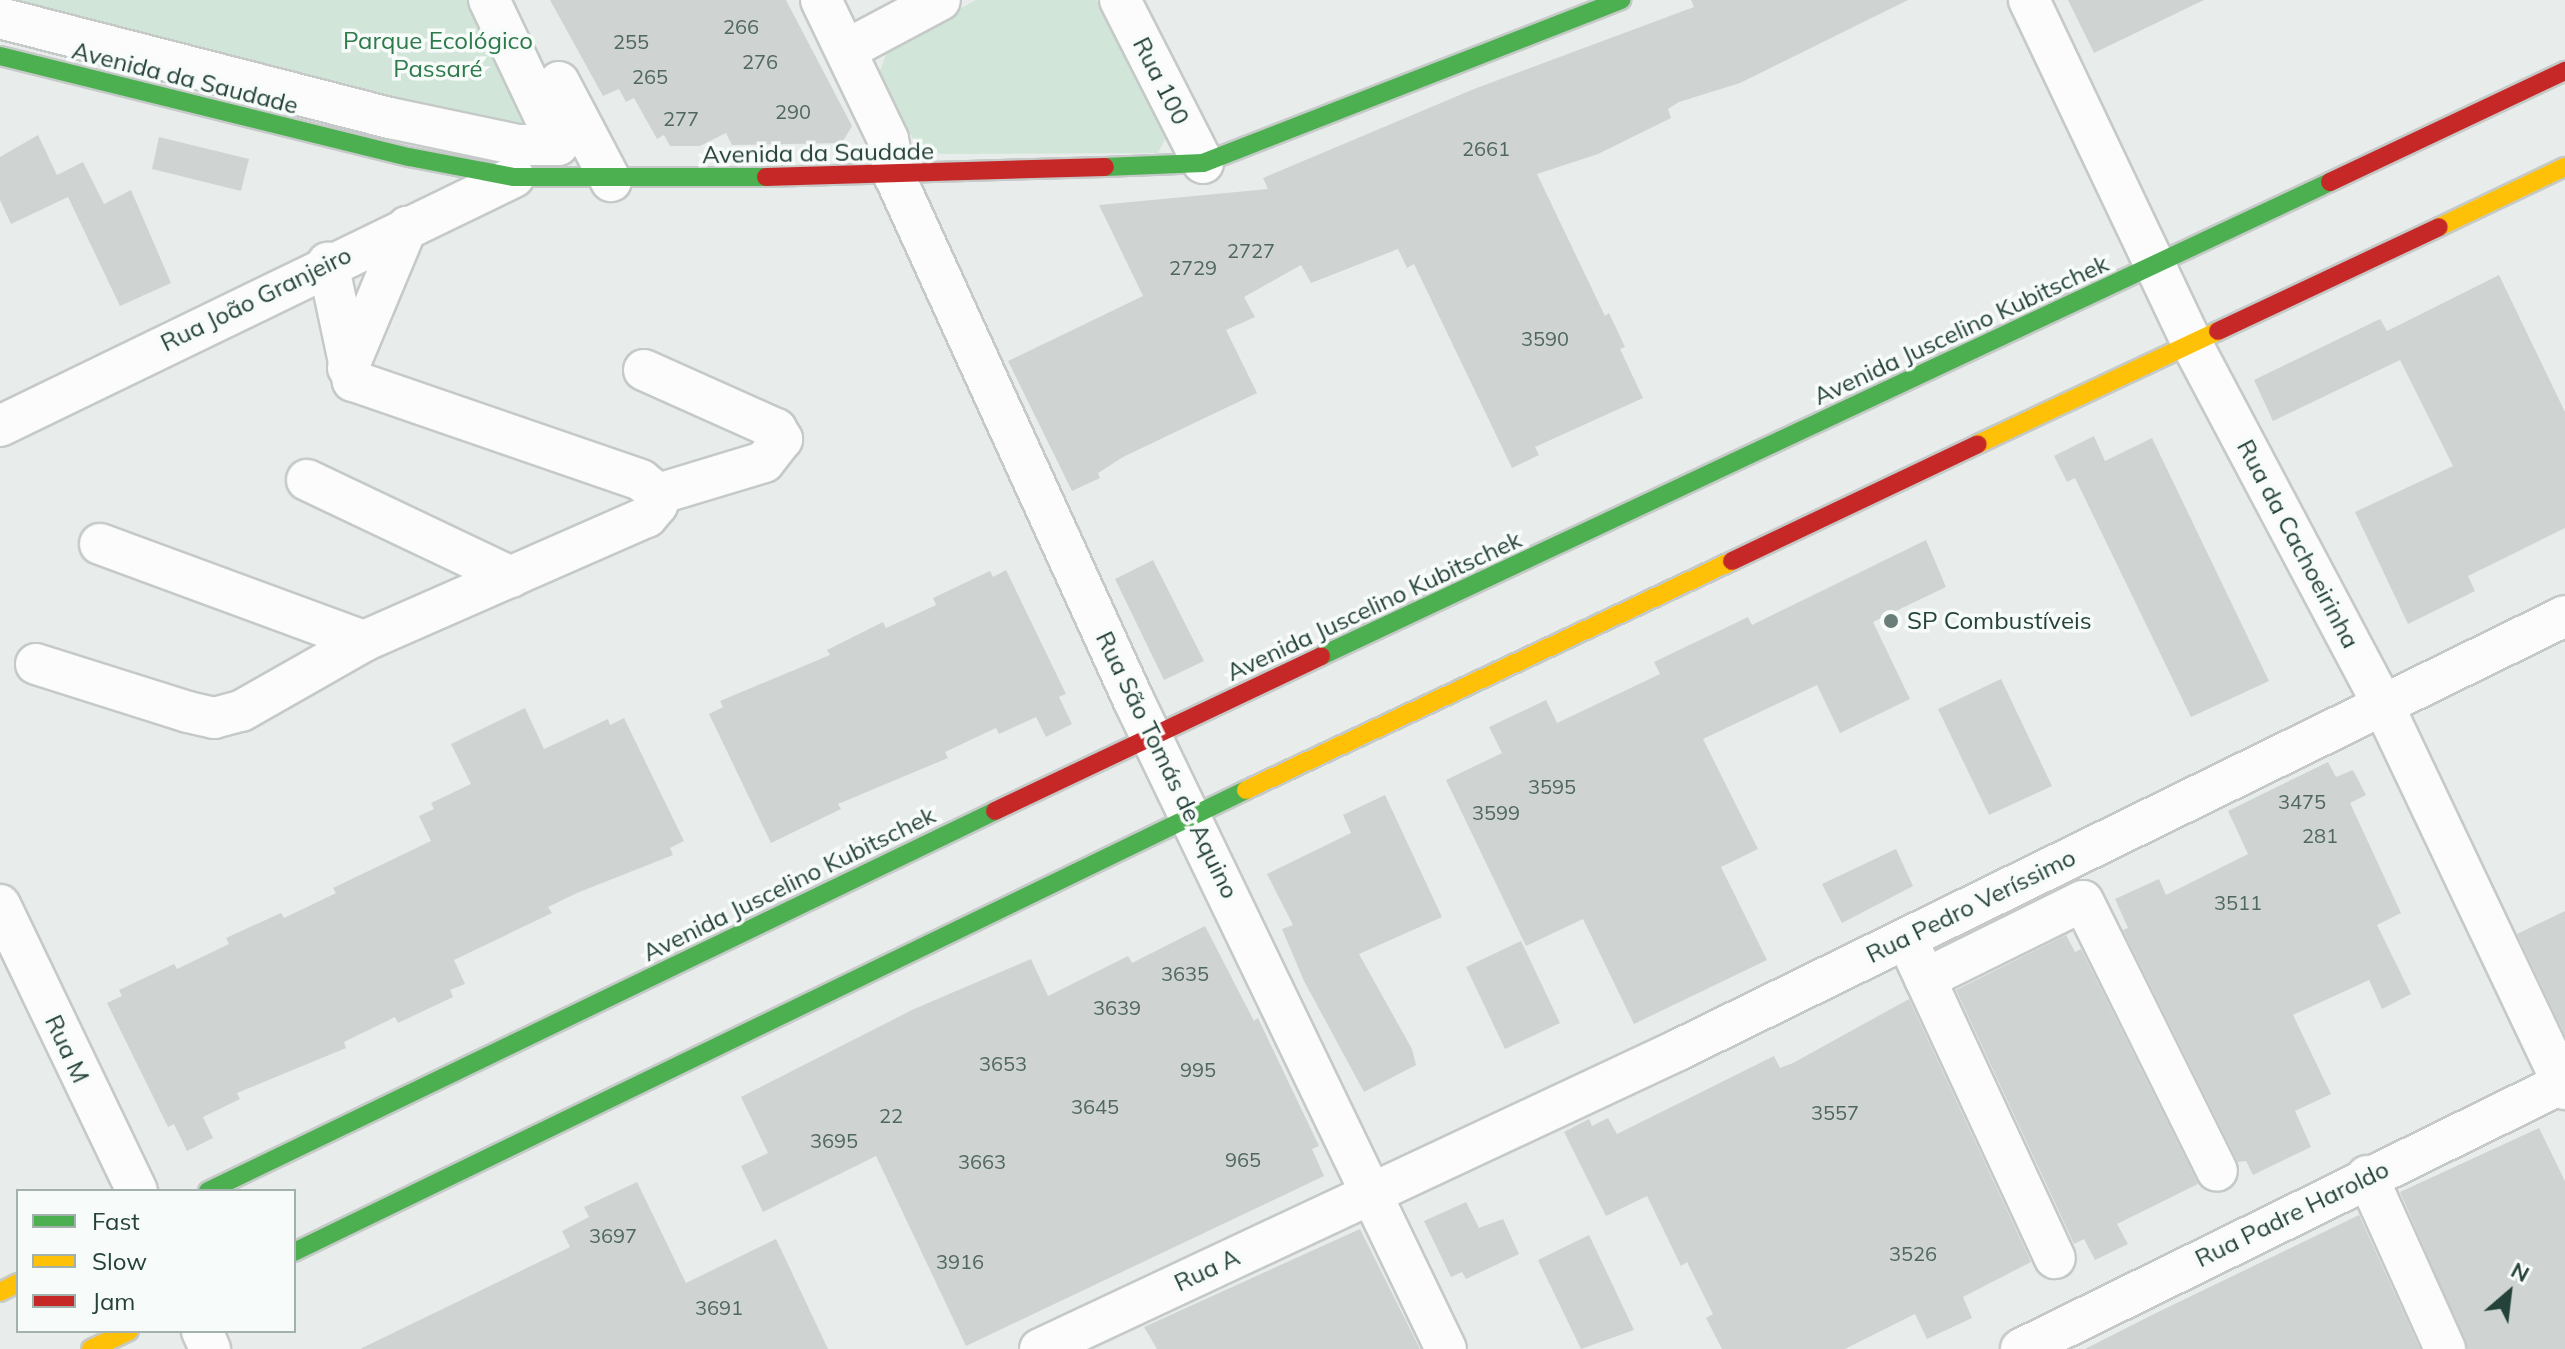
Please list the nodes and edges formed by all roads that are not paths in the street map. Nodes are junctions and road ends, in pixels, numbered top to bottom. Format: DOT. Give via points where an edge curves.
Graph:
graph roads {
  1 [pos="489,0"];
  2 [pos="517,0"];
  3 [pos="821,0"];
  4 [pos="940,0"];
  5 [pos="1120,0"];
  6 [pos="1621,0"];
  7 [pos="2029,0"];
  8 [pos="0,18"];
  9 [pos="848,49"];
  10 [pos="0,56"];
  11 [pos="2565,71"];
  12 [pos="1203,163"];
  13 [pos="2565,167"];
  14 [pos="514,177"];
  15 [pos="895,177"];
  16 [pos="611,181"];
  17 [pos="407,227"];
  18 [pos="328,263"];
  19 [pos="2157,264"];
  20 [pos="2193,346"];
  21 [pos="348,368"];
  22 [pos="644,370"];
  23 [pos="0,426"];
  24 [pos="307,480"];
  25 [pos="658,494"];
  26 [pos="100,544"];
  27 [pos="511,577"];
  28 [pos="2565,616"];
  29 [pos="364,641"];
  30 [pos="36,664"];
  31 [pos="2384,707"];
  32 [pos="1151,736"];
  33 [pos="1192,817"];
  34 [pos="0,905"];
  35 [pos="1906,938"];
  36 [pos="1925,979"];
  37 [pos="2564,1085"];
  38 [pos="2217,1171"];
  39 [pos="2367,1176"];
  40 [pos="136,1189"];
  41 [pos="212,1189"];
  42 [pos="1374,1191"];
  43 [pos="296,1251"];
  44 [pos="2055,1258"];
  45 [pos="125,1333"];
  46 [pos="91,1349"];
  47 [pos="1040,1349"];
  48 [pos="1446,1349"];
  49 [pos="2021,1349"];
  50 [pos="2445,1349"];
  1 -- 8 [label="street" via="558,145 518,145 390,118"];
  2 -- 16 [label="street"];
  3 -- 9 [label="street, Rua São Tomás de Aquino"];
  4 -- 9 [label="street"];
  5 -- 12 [label="street, Rua 100"];
  6 -- 12 [label="main road, Avenida da Saudade"];
  7 -- 19 [label="street, Rua da Cachoeirinha"];
  9 -- 15 [label="street, Rua São Tomás de Aquino" via="888,139"];
  10 -- 14 [label="main road, Avenida da Saudade" via="409,157"];
  11 -- 19 [label="main road, Avenida Juscelino Kubitschek"];
  12 -- 15 [label="main road, Avenida da Saudade"];
  13 -- 20 [label="main road"];
  14 -- 16 [label="main road, Avenida da Saudade"];
  14 -- 17 [label="street, Rua João Granjeiro"];
  15 -- 16 [label="main road, Avenida da Saudade"];
  15 -- 32 [label="street, Rua São Tomás de Aquino"];
  17 -- 18 [label="street, Rua João Granjeiro"];
  17 -- 21 [label="street"];
  18 -- 21 [label="street"];
  18 -- 23 [label="street, Rua João Granjeiro"];
  19 -- 20 [label="street, Rua da Cachoeirinha"];
  19 -- 32 [label="main road, Avenida Juscelino Kubitschek"];
  20 -- 31 [label="street, Rua da Cachoeirinha"];
  20 -- 33 [label="main road"];
  21 -- 25 [label="street" via="353,381 365,389 641,480"];
  22 -- 25 [label="street" via="776,429 782,439 764,462"];
  24 -- 27 [label="street"];
  25 -- 27 [label="street" via="647,517"];
  26 -- 29 [label="street"];
  27 -- 29 [label="street"];
  28 -- 31 [label="street, Rua Pedro Veríssimo"];
  29 -- 30 [label="street" via="241,711 214,718"];
  31 -- 35 [label="street, Rua Pedro Veríssimo"];
  31 -- 37 [label="street, Rua da Cachoeirinha"];
  32 -- 33 [label="street, Rua São Tomás de Aquino"];
  32 -- 41 [label="main road, Avenida Juscelino Kubitschek"];
  33 -- 42 [label="street, Rua São Tomás de Aquino"];
  33 -- 43 [label="main road"];
  34 -- 40 [label="street, Rua M"];
  35 -- 36 [label="street"];
  35 -- 42 [label="street, Rua Pedro Veríssimo"];
  36 -- 38 [label="street" via="2083,901"];
  36 -- 44 [label="street"];
  37 -- 39 [label="street, Rua Padre Haroldo"];
  39 -- 49 [label="street, Rua Padre Haroldo"];
  39 -- 50 [label="street"];
  42 -- 47 [label="street, Rua A"];
  42 -- 48 [label="street, Rua São Tomás de Aquino"];
  45 -- 46 [label="main road"];
}
